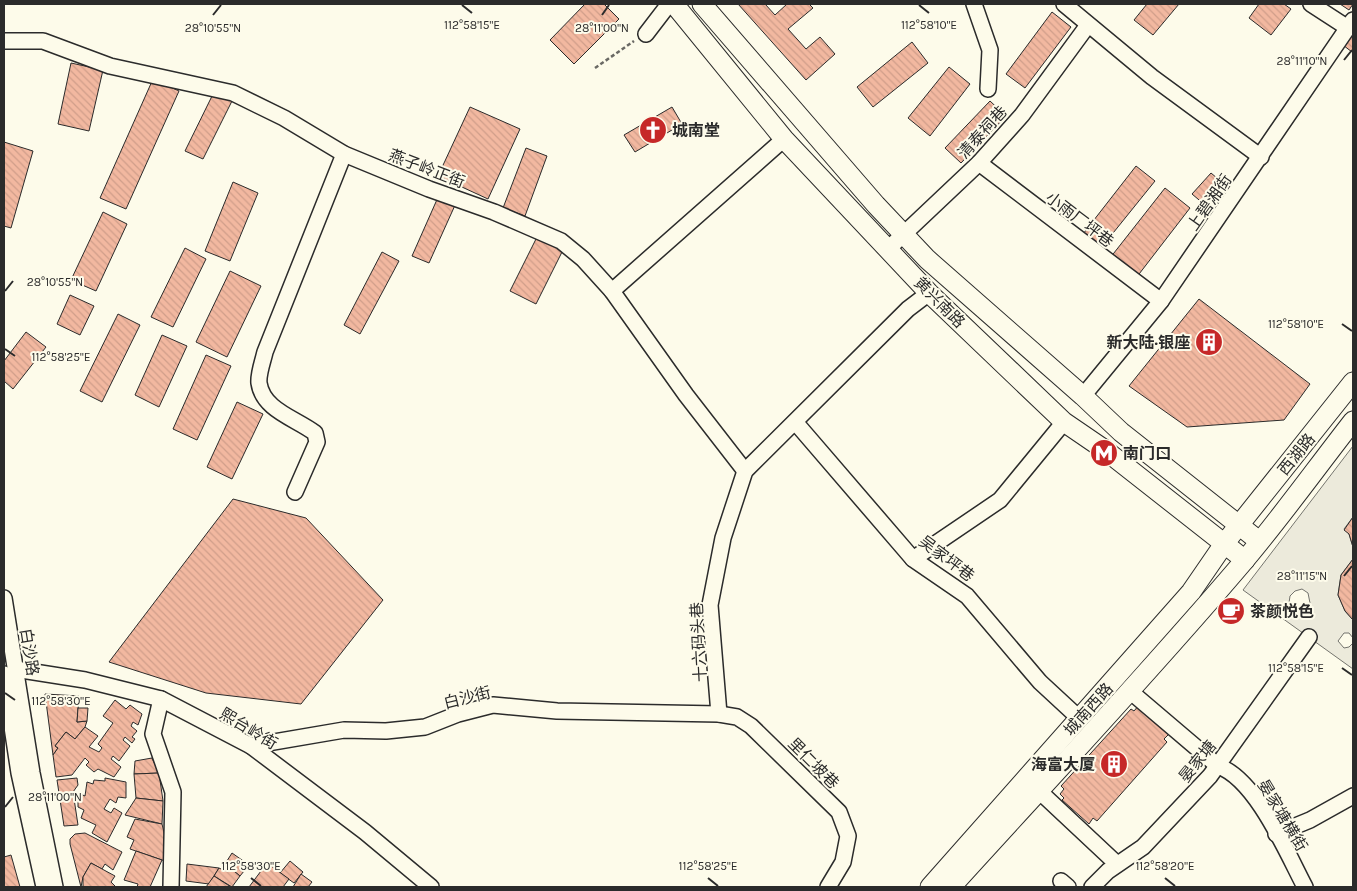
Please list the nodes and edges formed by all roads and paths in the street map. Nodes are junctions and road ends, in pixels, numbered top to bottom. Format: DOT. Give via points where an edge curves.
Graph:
graph roads {
  1 [pos="669,4"];
  2 [pos="674,4"];
  3 [pos="702,4"];
  4 [pos="974,4"];
  5 [pos="1064,4"];
  6 [pos="1311,4"];
  7 [pos="1351,24"];
  8 [pos="1088,25"];
  9 [pos="646,34"];
  10 [pos="4,40"];
  11 [pos="595,68"];
  12 [pos="988,89"];
  13 [pos="784,140"];
  14 [pos="344,154"];
  15 [pos="1261,157"];
  16 [pos="979,163"];
  17 [pos="904,234"];
  18 [pos="888,249"];
  19 [pos="612,291"];
  20 [pos="929,293"];
  21 [pos="1162,302"];
  22 [pos="1353,382"];
  23 [pos="1083,396"];
  24 [pos="1353,421"];
  25 [pos="1064,422"];
  26 [pos="796,423"];
  27 [pos="745,471"];
  28 [pos="1274,482"];
  29 [pos="295,492"];
  30 [pos="1205,498"];
  31 [pos="1188,516"];
  32 [pos="1239,526"];
  33 [pos="1259,541"];
  34 [pos="1224,544"];
  35 [pos="913,559"];
  36 [pos="1244,560"];
  37 [pos="1191,592"];
  38 [pos="4,598"];
  39 [pos="1309,637"];
  40 [pos="10,672"];
  41 [pos="1131,692"];
  42 [pos="161,698"];
  43 [pos="719,714"];
  44 [pos="693,715"];
  45 [pos="1080,719"];
  46 [pos="251,746"];
  47 [pos="1218,766"];
  48 [pos="1038,790"];
  49 [pos="1353,796"];
  50 [pos="1276,834"];
  51 [pos="1117,864"];
  52 [pos="44,887"];
  53 [pos="55,887"];
  54 [pos="171,887"];
  55 [pos="431,887"];
  56 [pos="828,887"];
  57 [pos="930,887"];
  58 [pos="950,887"];
  59 [pos="1092,887"];
  60 [pos="1306,887"];
  1 -- 9 [label="street"];
  2 -- 13 [label="main road, 黄兴南路"];
  3 -- 17 [label="main road, 黄兴南路"];
  4 -- 12 [label="street" via="990,50"];
  5 -- 8 [label="street"];
  6 -- 7 [label="street"];
  7 -- 15 [label="street, 上碧湘街"];
  8 -- 15 [label="street"];
  8 -- 16 [label="street, 清泰祠巷" via="1022,114"];
  9 -- 11 [label="path"];
  10 -- 14 [label="street, 燕子岭正街" via="43,41 110,66 233,93 284,118"];
  13 -- 18 [label="main road, 黄兴南路"];
  13 -- 19 [label="street"];
  14 -- 19 [label="street, 燕子岭正街" via="494,212 561,242 583,259"];
  14 -- 29 [label="street" via="265,352 259,381 264,398 315,433 317,442"];
  15 -- 21 [label="street, 上碧湘街"];
  16 -- 17 [label="street, 清泰祠巷"];
  16 -- 21 [label="street, 小雨厂坪巷"];
  17 -- 18 [label="street, 清泰祠巷"];
  17 -- 23 [label="main road, 黄兴南路" via="927,259"];
  18 -- 20 [label="main road, 黄兴南路"];
  19 -- 27 [label="street, 燕子岭正街"];
  20 -- 25 [label="main road, 黄兴南路"];
  20 -- 26 [label="street" via="908,309"];
  21 -- 23 [label="street, 上碧湘街"];
  22 -- 28 [label="main road, 西湖路"];
  23 -- 30 [label="main road, 黄兴南路" via="1121,432"];
  24 -- 33 [label="main road, 西湖路"];
  25 -- 31 [label="main road, 黄兴南路"];
  25 -- 35 [label="street" via="1000,500"];
  26 -- 27 [label="street"];
  26 -- 35 [label="street, 吴家坪巷"];
  27 -- 43 [label="street, 十六码头巷" via="724,538 710,605"];
  28 -- 30 [label="main road" via="1242,503 1224,504"];
  28 -- 32 [label="main road, 西湖路"];
  30 -- 32 [label="main road, 黄兴南路"];
  31 -- 34 [label="main road, 黄兴南路"];
  31 -- 37 [label="main road" via="1201,535 1205,554 1202,571"];
  32 -- 33 [label="main road, 黄兴南路"];
  32 -- 34 [label="main road, 城南西路"];
  33 -- 36 [label="main road, 城南西路"];
  34 -- 36 [label="main road, 黄兴南路"];
  34 -- 37 [label="main road, 城南西路"];
  35 -- 45 [label="street, 吴家坪巷" via="967,596 1040,682"];
  36 -- 41 [label="main road, 城南西路"];
  37 -- 45 [label="main road, 城南西路"];
  38 -- 40 [label="street, 白沙路"];
  39 -- 47 [label="street, 晏家塘"];
  40 -- 42 [label="street, 熙台岭街" via="86,680"];
  40 -- 52 [label="street, 白沙路" via="19,773"];
  40 -- 53 [label="street, 白沙路"];
  41 -- 47 [label="street, 晏家塘横街"];
  41 -- 48 [label="main road, 城南西路"];
  42 -- 46 [label="street, 熙台岭街"];
  42 -- 54 [label="street" via="153,734 172,792"];
  43 -- 44 [label="street, 里仁坡巷"];
  43 -- 56 [label="street, 里仁坡巷" via="737,717 751,726 839,812 848,836 843,862"];
  44 -- 46 [label="street, 白沙街" via="557,711 493,705 424,727 386,731 344,730"];
  45 -- 57 [label="main road, 城南西路"];
  46 -- 55 [label="street, 熙台岭街" via="365,832"];
  47 -- 50 [label="street, 晏家塘横街" via="1229,770 1245,784"];
  47 -- 51 [label="street, 晏家塘" via="1143,847"];
  48 -- 51 [label="street"];
  48 -- 58 [label="main road, 城南西路"];
  49 -- 50 [label="street"];
  50 -- 60 [label="street, 晏家塘横街"];
  51 -- 59 [label="street, 晏家塘"];
}
